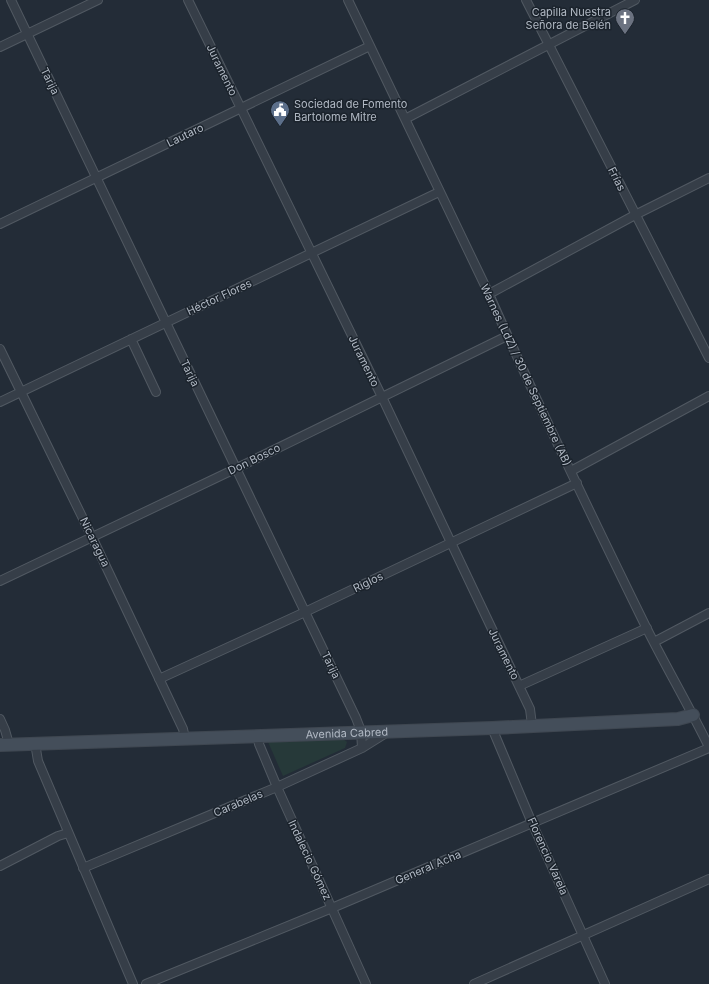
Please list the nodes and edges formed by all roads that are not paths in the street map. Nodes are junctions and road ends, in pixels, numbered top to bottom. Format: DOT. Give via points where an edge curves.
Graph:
graph roads {
  1 [pos="11,0"];
  2 [pos="98,0"];
  3 [pos="188,0"];
  4 [pos="348,0"];
  5 [pos="526,0"];
  6 [pos="635,0"];
  7 [pos="27,34"];
  8 [pos="549,45"];
  9 [pos="370,46"];
  10 [pos="0,47"];
  11 [pos="241,108"];
  12 [pos="405,119"];
  13 [pos="96,178"];
  14 [pos="709,178"];
  15 [pos="439,192"];
  16 [pos="636,215"];
  17 [pos="0,224"];
  18 [pos="311,254"];
  19 [pos="489,294"];
  20 [pos="166,322"];
  21 [pos="507,336"];
  22 [pos="130,339"];
  23 [pos="0,349"];
  24 [pos="709,358"];
  25 [pos="21,392"];
  26 [pos="156,392"];
  27 [pos="709,396"];
  28 [pos="382,397"];
  29 [pos="0,402"];
  30 [pos="237,468"];
  31 [pos="571,471"];
  32 [pos="577,483"];
  33 [pos="92,537"];
  34 [pos="450,543"];
  35 [pos="0,581"];
  36 [pos="305,612"];
  37 [pos="709,613"];
  38 [pos="647,628"];
  39 [pos="654,642"];
  40 [pos="159,679"];
  41 [pos="520,686"];
  42 [pos="693,715"];
  43 [pos="0,719"];
  44 [pos="532,725"];
  45 [pos="492,728"];
  46 [pos="361,731"];
  47 [pos="388,731"];
  48 [pos="257,735"];
  49 [pos="185,738"];
  50 [pos="35,743"];
  51 [pos="4,745"];
  52 [pos="362,748"];
  53 [pos="709,748"];
  54 [pos="277,787"];
  55 [pos="532,823"];
  56 [pos="68,833"];
  57 [pos="0,866"];
  58 [pos="83,868"];
  59 [pos="709,879"];
  60 [pos="332,908"];
  61 [pos="583,935"];
  62 [pos="133,984"];
  63 [pos="146,984"];
  64 [pos="366,984"];
  65 [pos="474,984"];
  66 [pos="605,984"];
  1 -- 7 [label="street, Tarija"];
  2 -- 7 [label="street"];
  3 -- 11 [label="street, Juramento"];
  4 -- 9 [label="street, Warnes (LdZ) / 30 de Septiembre (AB)"];
  5 -- 8 [label="street, Frías"];
  6 -- 8 [label="street"];
  7 -- 10 [label="street"];
  7 -- 13 [label="street, Tarija"];
  8 -- 12 [label="street"];
  8 -- 16 [label="street, Frías"];
  9 -- 11 [label="street, Lautaro"];
  9 -- 12 [label="street, Warnes (LdZ) / 30 de Septiembre (AB)"];
  11 -- 13 [label="street, Lautaro"];
  11 -- 18 [label="street, Juramento"];
  12 -- 15 [label="street, Warnes (LdZ) / 30 de Septiembre (AB)"];
  13 -- 17 [label="street, Lautaro"];
  13 -- 20 [label="street, Tarija"];
  14 -- 16 [label="street"];
  15 -- 18 [label="street, Héctor Flores"];
  15 -- 19 [label="street, Warnes (LdZ) / 30 de Septiembre (AB)"];
  16 -- 19 [label="street"];
  16 -- 24 [label="street, Frías"];
  18 -- 20 [label="street, Héctor Flores"];
  18 -- 28 [label="street, Juramento"];
  19 -- 21 [label="street, Warnes (LdZ) / 30 de Septiembre (AB)"];
  20 -- 22 [label="street, Héctor Flores"];
  20 -- 30 [label="street, Tarija"];
  21 -- 28 [label="street, Don Bosco"];
  21 -- 31 [label="street, Warnes (LdZ) / 30 de Septiembre (AB)"];
  22 -- 25 [label="street, Héctor Flores"];
  22 -- 26 [label="street"];
  23 -- 25 [label="street, Nicaragua"];
  25 -- 29 [label="street, Héctor Flores"];
  25 -- 33 [label="street, Nicaragua"];
  27 -- 31 [label="street"];
  28 -- 30 [label="street, Don Bosco"];
  28 -- 34 [label="street, Juramento"];
  30 -- 33 [label="street, Don Bosco"];
  30 -- 36 [label="street, Tarija"];
  31 -- 32 [label="street, Warnes (LdZ) / 30 de Septiembre (AB)"];
  32 -- 34 [label="street, Riglos"];
  32 -- 38 [label="street, Warnes (LdZ) / 30 de Septiembre (AB)"];
  33 -- 35 [label="street, Don Bosco"];
  33 -- 40 [label="street, Nicaragua"];
  34 -- 36 [label="street, Riglos"];
  34 -- 41 [label="street, Juramento"];
  36 -- 40 [label="street, Riglos"];
  36 -- 46 [label="street, Tarija"];
  37 -- 39 [label="street"];
  38 -- 39 [label="street, Warnes (LdZ) / 30 de Septiembre (AB)"];
  38 -- 41 [label="street"];
  39 -- 42 [label="street, Warnes (LdZ) / 30 de Septiembre (AB)"];
  40 -- 49 [label="street, Nicaragua"];
  41 -- 44 [label="street, Juramento" via="530,709"];
  42 -- 44 [label="street, Avenida Cabred" via="678,719"];
  42 -- 53 [label="street, Warnes (LdZ) / 30 de Septiembre (AB)"];
  43 -- 51 [label="street" via="5,730"];
  44 -- 45 [label="street, Avenida Cabred"];
  45 -- 47 [label="street, Avenida Cabred"];
  45 -- 55 [label="street, Florencio Varela"];
  46 -- 47 [label="street, Avenida Cabred"];
  46 -- 48 [label="street, Avenida Cabred"];
  46 -- 52 [label="street, Tarija"];
  47 -- 52 [label="street, Carabelas"];
  48 -- 49 [label="street, Avenida Cabred"];
  48 -- 54 [label="street, Indalecio Gómez" via="258,744"];
  49 -- 50 [label="street, Avenida Cabred"];
  50 -- 51 [label="street, Avenida Cabred"];
  50 -- 56 [label="street" via="38,761"];
  52 -- 54 [label="street, Carabelas"];
  53 -- 55 [label="street, General Acha"];
  54 -- 58 [label="street, Carabelas"];
  54 -- 60 [label="street, Indalecio Gómez"];
  55 -- 60 [label="street, General Acha"];
  55 -- 61 [label="street, Florencio Varela"];
  56 -- 57 [label="street"];
  56 -- 58 [label="street"];
  58 -- 62 [label="street"];
  59 -- 61 [label="street"];
  60 -- 63 [label="street, General Acha"];
  60 -- 64 [label="street, Indalecio Gómez"];
  61 -- 65 [label="street"];
  61 -- 66 [label="street, Florencio Varela"];
}
